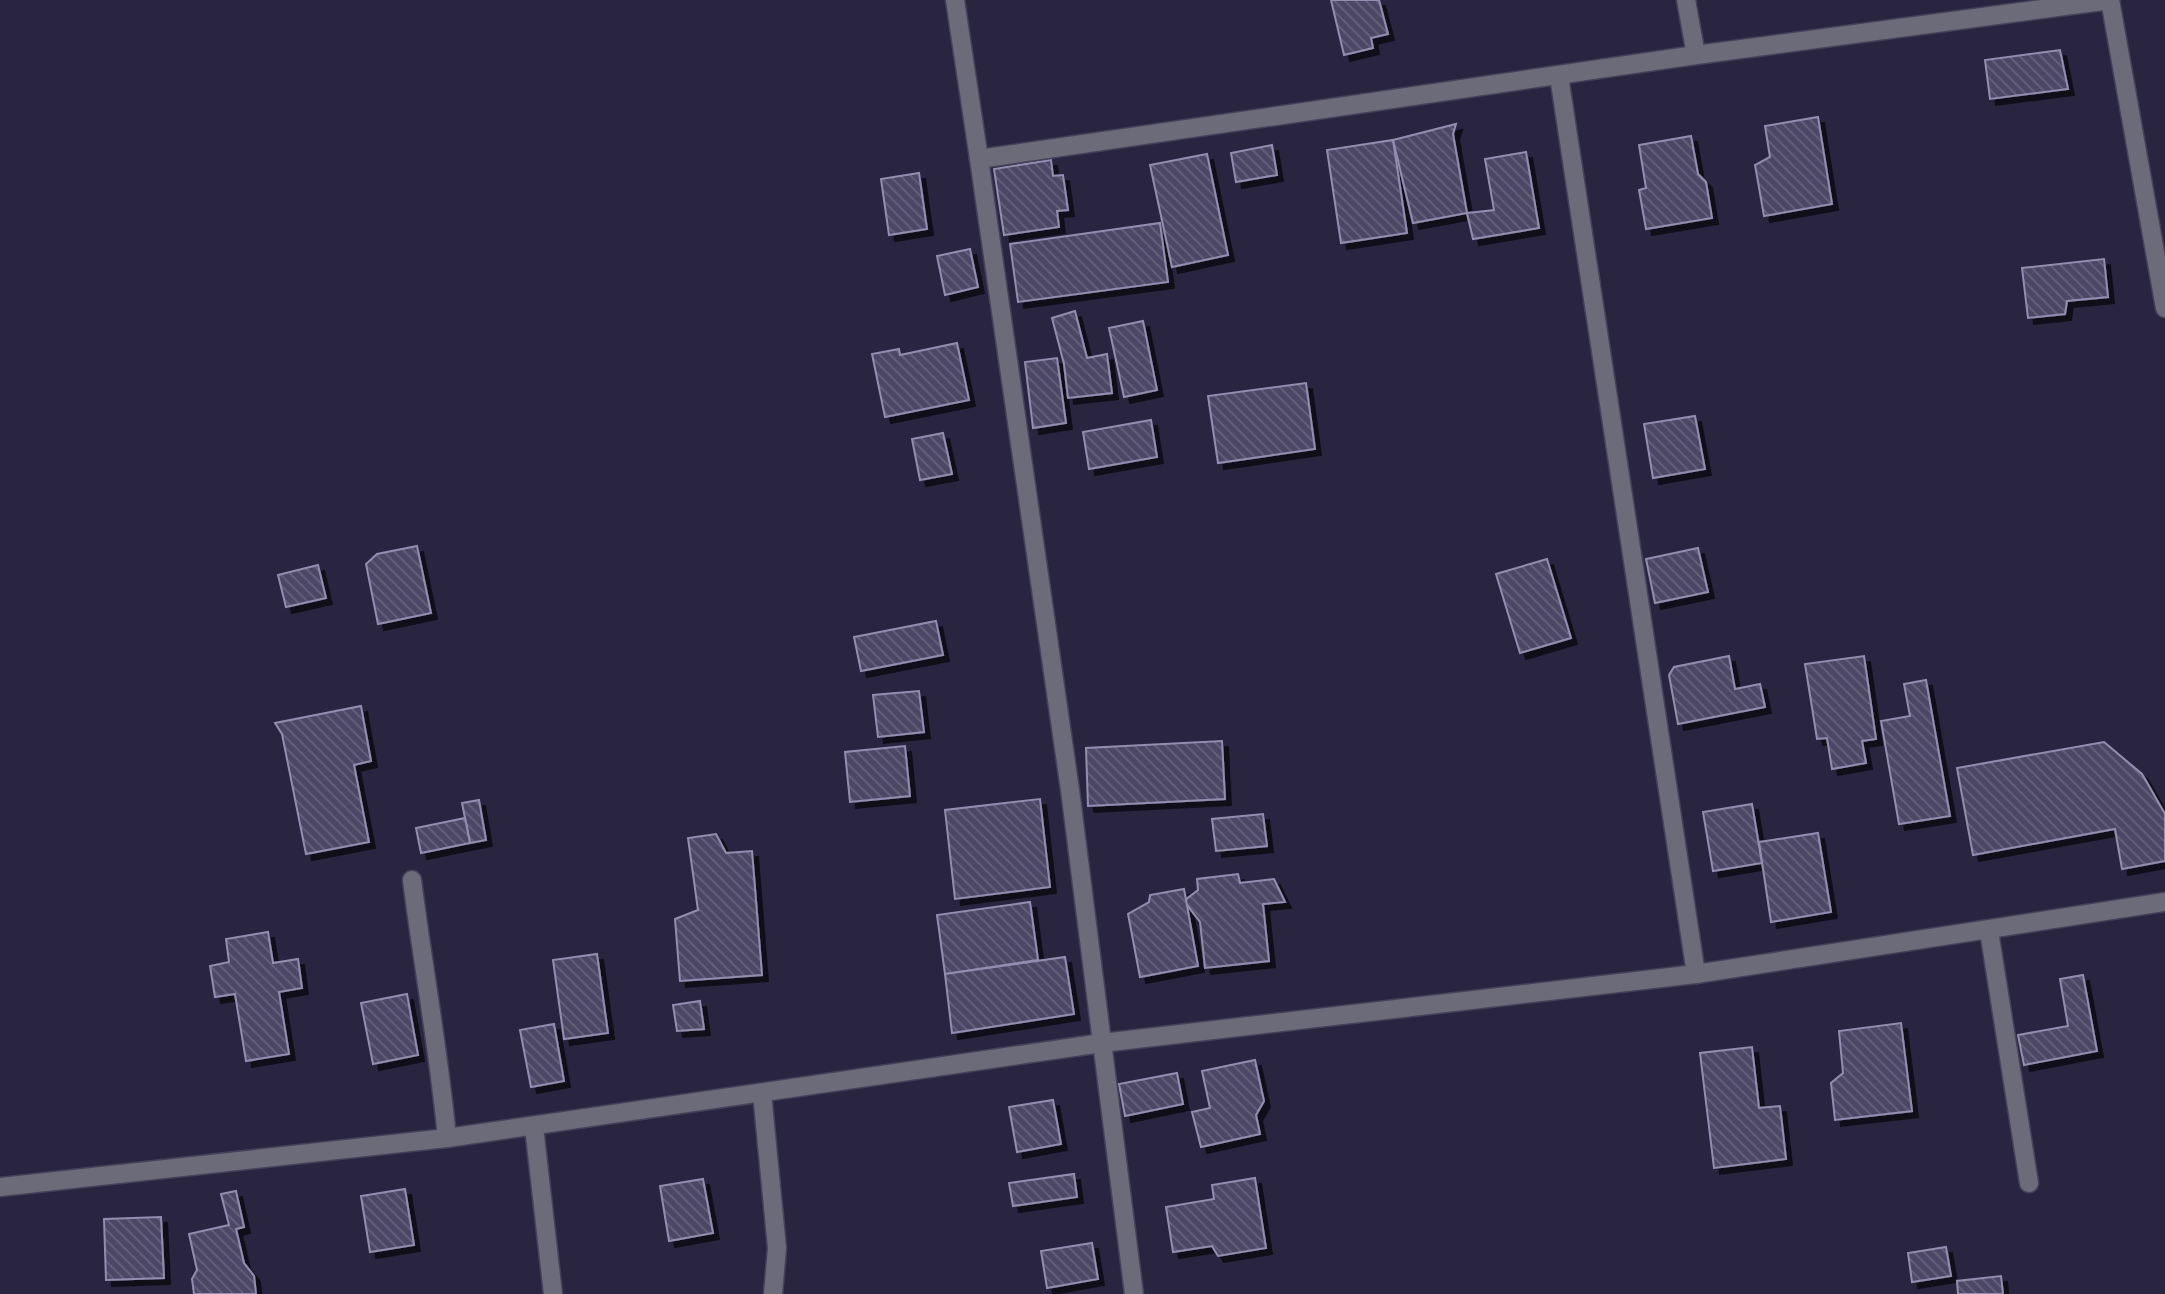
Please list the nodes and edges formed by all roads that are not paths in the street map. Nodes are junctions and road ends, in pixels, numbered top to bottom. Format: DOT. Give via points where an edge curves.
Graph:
graph roads {
  1 [pos="955,0"];
  2 [pos="1686,0"];
  3 [pos="2110,0"];
  4 [pos="1696,55"];
  5 [pos="1559,76"];
  6 [pos="979,159"];
  7 [pos="2165,308"];
  8 [pos="412,880"];
  9 [pos="2165,902"];
  10 [pos="1989,931"];
  11 [pos="1696,974"];
  12 [pos="1102,1043"];
  13 [pos="762,1093"];
  14 [pos="534,1127"];
  15 [pos="447,1138"];
  16 [pos="2029,1183"];
  17 [pos="0,1187"];
  18 [pos="552,1294"];
  19 [pos="773,1294"];
  20 [pos="1134,1294"];
  1 -- 6 [label="street"];
  2 -- 4 [label="street"];
  3 -- 4 [label="street"];
  3 -- 7 [label="street"];
  4 -- 5 [label="street"];
  5 -- 6 [label="street"];
  5 -- 11 [label="street"];
  6 -- 12 [label="street"];
  8 -- 15 [label="street"];
  9 -- 10 [label="street"];
  10 -- 11 [label="street"];
  10 -- 16 [label="street"];
  11 -- 12 [label="street"];
  12 -- 13 [label="street"];
  12 -- 20 [label="street"];
  13 -- 14 [label="street"];
  13 -- 19 [label="street" via="777,1248"];
  14 -- 15 [label="street"];
  14 -- 18 [label="street"];
  15 -- 17 [label="street"];
}
